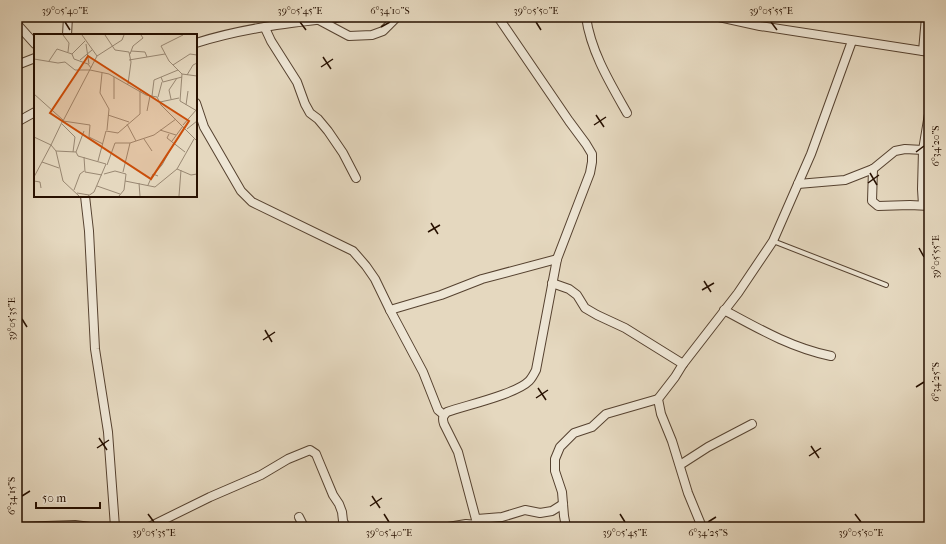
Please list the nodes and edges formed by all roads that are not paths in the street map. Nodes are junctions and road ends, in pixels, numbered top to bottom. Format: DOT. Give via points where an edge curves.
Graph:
graph roads {
  1 [pos="68,17"];
  2 [pos="344,17"];
  3 [pos="397,17"];
  4 [pos="498,17"];
  5 [pos="586,17"];
  6 [pos="719,17"];
  7 [pos="926,17"];
  8 [pos="318,20"];
  9 [pos="17,24"];
  10 [pos="265,28"];
  11 [pos="67,34"];
  12 [pos="852,41"];
  13 [pos="34,43"];
  14 [pos="197,43"];
  15 [pos="926,52"];
  16 [pos="34,58"];
  17 [pos="17,65"];
  18 [pos="197,106"];
  19 [pos="627,112"];
  20 [pos="34,113"];
  21 [pos="929,114"];
  22 [pos="17,122"];
  23 [pos="923,150"];
  24 [pos="873,169"];
  25 [pos="356,178"];
  26 [pos="798,184"];
  27 [pos="85,197"];
  28 [pos="926,206"];
  29 [pos="773,242"];
  30 [pos="557,259"];
  31 [pos="552,283"];
  32 [pos="886,285"];
  33 [pos="390,310"];
  34 [pos="724,310"];
  35 [pos="831,356"];
  36 [pos="683,364"];
  37 [pos="658,399"];
  38 [pos="444,415"];
  39 [pos="752,424"];
  40 [pos="680,465"];
  41 [pos="563,504"];
  42 [pos="299,517"];
  43 [pos="478,524"];
  44 [pos="17,527"];
  45 [pos="90,527"];
  46 [pos="115,527"];
  47 [pos="149,527"];
  48 [pos="304,527"];
  49 [pos="346,527"];
  50 [pos="448,527"];
  51 [pos="566,527"];
  52 [pos="702,527"];
  1 -- 11 [label="street"];
  2 -- 8 [label="street"];
  3 -- 8 [label="street" via="383,31 372,35 349,36"];
  4 -- 30 [label="street" via="592,154 590,174"];
  5 -- 19 [label="street" via="595,49 607,77"];
  6 -- 12 [label="street"];
  7 -- 15 [label="street"];
  8 -- 10 [label="street"];
  9 -- 13 [label="street"];
  10 -- 14 [label="street" via="218,36"];
  10 -- 25 [label="street" via="297,82 304,104 328,131"];
  12 -- 15 [label="street"];
  12 -- 26 [label="street"];
  16 -- 17 [label="street"];
  18 -- 33 [label="street" via="204,127 242,192 263,208 353,252 375,279"];
  20 -- 22 [label="street"];
  21 -- 23 [label="street"];
  23 -- 24 [label="street" via="895,151"];
  23 -- 28 [label="street" via="922,189"];
  24 -- 26 [label="street" via="845,180"];
  24 -- 28 [label="street" via="872,200 878,206"];
  26 -- 29 [label="street"];
  27 -- 46 [label="street" via="95,349 108,432"];
  29 -- 32 [label="lane"];
  29 -- 34 [label="street"];
  30 -- 31 [label="street"];
  30 -- 33 [label="street" via="482,279"];
  31 -- 36 [label="street" via="577,295 585,308 625,328"];
  31 -- 38 [label="street" via="536,370 531,380 524,386"];
  33 -- 38 [label="street" via="423,372 438,410"];
  34 -- 35 [label="street" via="784,341"];
  34 -- 36 [label="street"];
  36 -- 37 [label="street"];
  37 -- 40 [label="street"];
  37 -- 41 [label="street" via="606,414 592,427 574,433 568,438 560,447 555,459 555,471"];
  38 -- 43 [label="street" via="444,424 458,452"];
  39 -- 40 [label="street"];
  40 -- 52 [label="street"];
  41 -- 43 [label="street" via="552,511 540,513 525,510"];
  41 -- 51 [label="street"];
  42 -- 48 [label="street"];
  43 -- 50 [label="street"];
  44 -- 45 [label="street"];
  47 -- 49 [label="street" via="310,450 316,454 339,504"];
}
